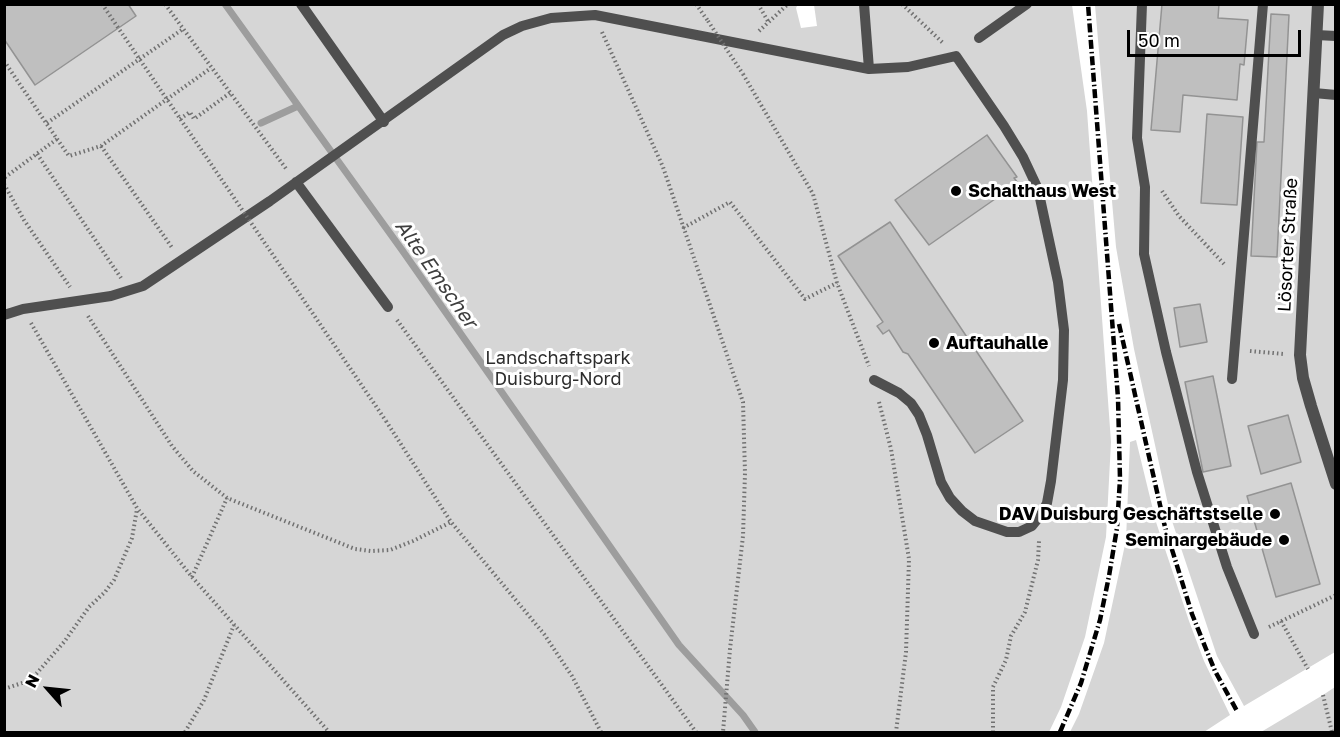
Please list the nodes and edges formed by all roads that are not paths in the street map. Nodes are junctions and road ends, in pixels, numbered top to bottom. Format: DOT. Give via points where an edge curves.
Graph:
graph roads {
  1 [pos="301,4"];
  2 [pos="864,4"];
  3 [pos="1027,4"];
  4 [pos="1142,4"];
  5 [pos="1263,4"];
  6 [pos="1318,4"];
  7 [pos="1316,35"];
  8 [pos="1335,36"];
  9 [pos="979,38"];
  10 [pos="869,69"];
  11 [pos="1314,93"];
  12 [pos="1335,95"];
  13 [pos="384,122"];
  14 [pos="296,182"];
  15 [pos="388,307"];
  16 [pos="4,315"];
  17 [pos="1232,379"];
  18 [pos="874,380"];
  19 [pos="1335,484"];
  20 [pos="1254,634"];
  1 -- 13 [label="lane"];
  2 -- 10 [label="lane"];
  3 -- 9 [label="lane"];
  4 -- 20 [label="lane" via="1137,138 1145,187 1144,254 1197,472 1227,567"];
  5 -- 17 [label="lane"];
  6 -- 7 [label="street, Lösorter Straße"];
  7 -- 8 [label="lane"];
  7 -- 11 [label="street, Lösorter Straße"];
  10 -- 13 [label="lane" via="595,15 551,18 503,35"];
  10 -- 18 [label="lane" via="908,67 956,56 1004,126 1038,189 1064,330 1063,380 1051,481 1047,503 1032,526 1007,532 975,521 962,511 941,482 927,435 911,403"];
  11 -- 12 [label="lane"];
  11 -- 19 [label="street, Lösorter Straße" via="1300,355 1303,378"];
  13 -- 14 [label="lane"];
  14 -- 15 [label="lane"];
  14 -- 16 [label="lane" via="143,286 111,296"];
}
